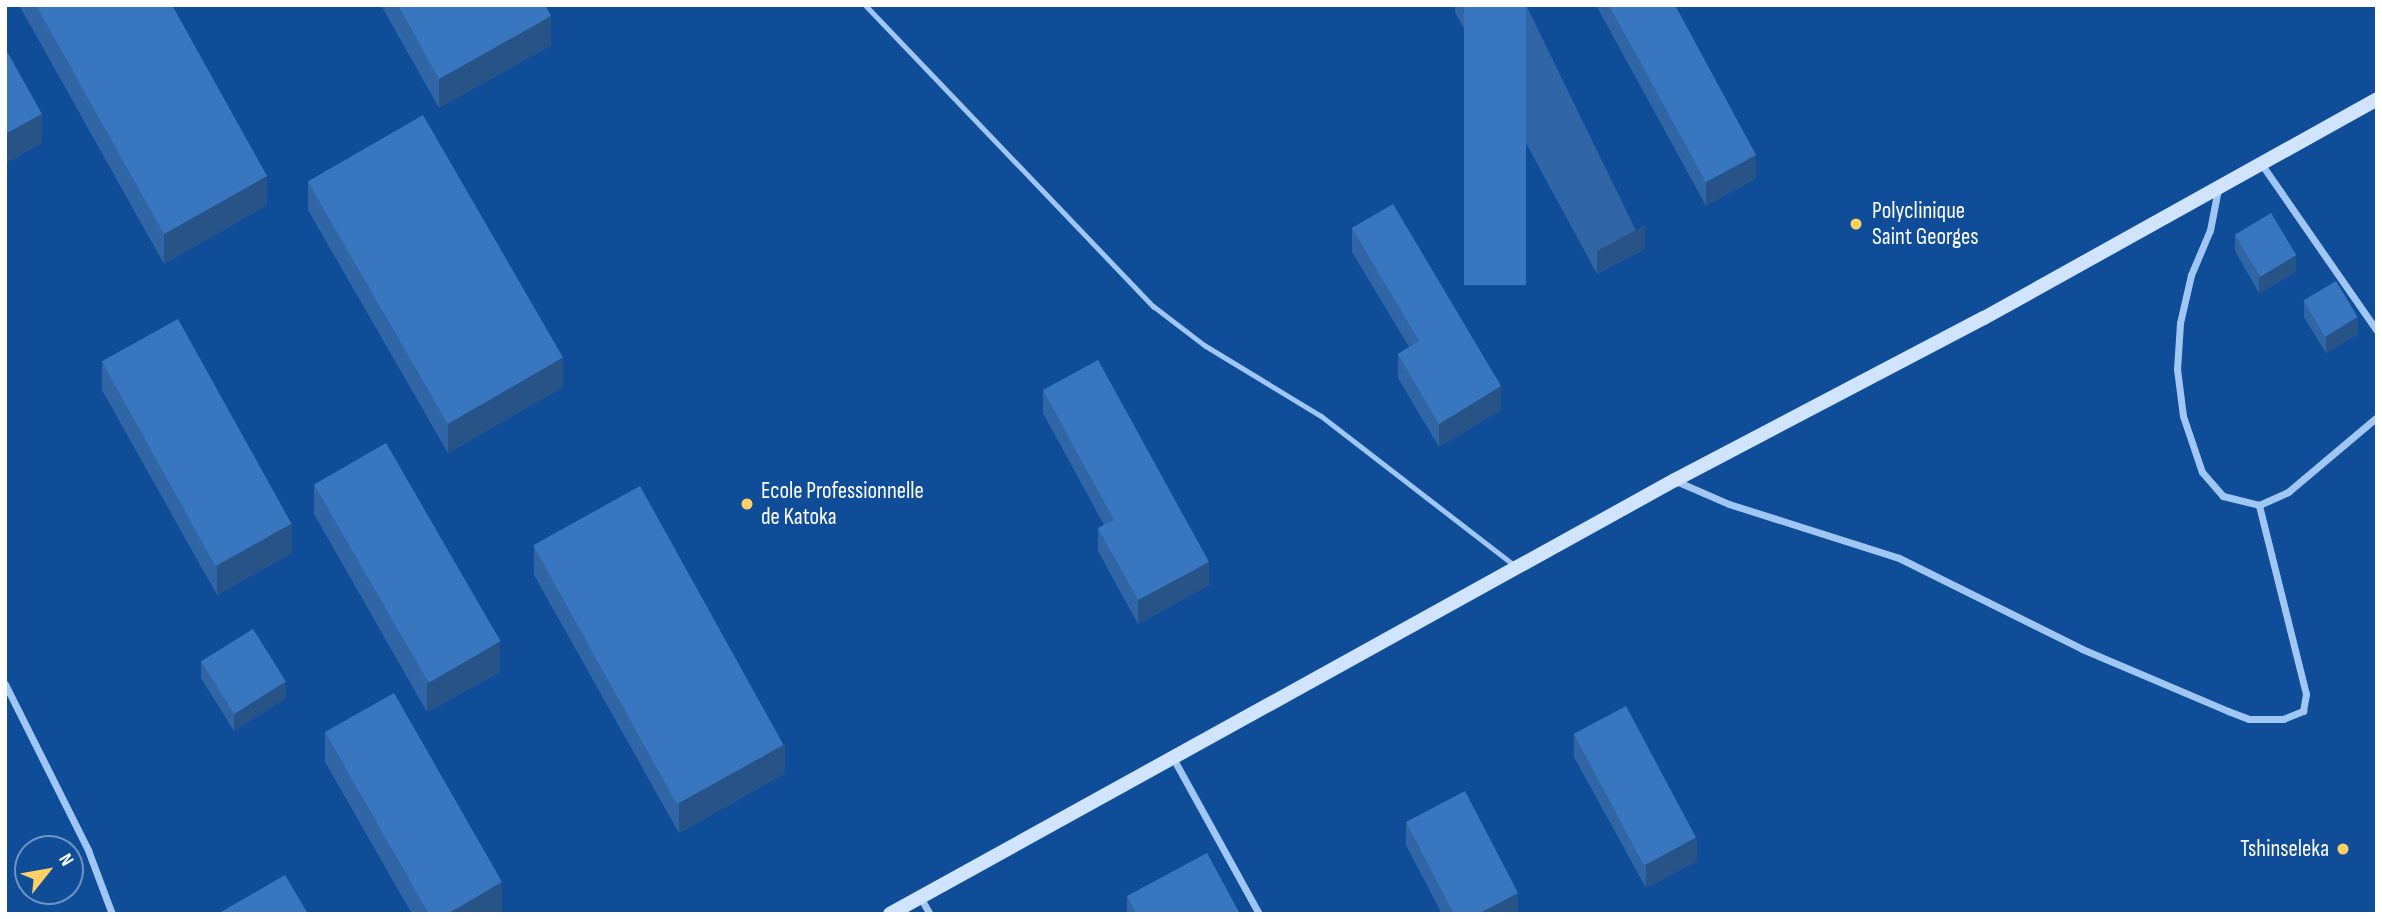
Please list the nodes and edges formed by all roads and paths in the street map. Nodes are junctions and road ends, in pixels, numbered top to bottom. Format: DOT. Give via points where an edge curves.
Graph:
graph roads {
  1 [pos="865,5"];
  2 [pos="2377,99"];
  3 [pos="2259,161"];
  4 [pos="2219,184"];
  5 [pos="2377,331"];
  6 [pos="2377,417"];
  7 [pos="1675,480"];
  8 [pos="2259,505"];
  9 [pos="1517,568"];
  10 [pos="5,684"];
  11 [pos="1173,758"];
  12 [pos="920,897"];
  13 [pos="112,914"];
  14 [pos="890,914"];
  15 [pos="930,914"];
  16 [pos="1259,914"];
  1 -- 9 [label="lane" via="1153,306 1204,345 1331,423"];
  2 -- 3 [label="street"];
  3 -- 4 [label="street"];
  3 -- 5 [label="street"];
  4 -- 7 [label="street" via="1949,337"];
  4 -- 8 [label="street" via="2210,230 2191,275 2180,323 2177,369 2183,416 2202,472 2223,496"];
  6 -- 8 [label="street" via="2288,492"];
  7 -- 8 [label="street" via="1730,504 1899,558 2082,649 2238,715 2283,719 2303,711 2306,694"];
  7 -- 9 [label="street"];
  9 -- 11 [label="street"];
  10 -- 13 [label="street" via="88,850"];
  11 -- 12 [label="street"];
  11 -- 16 [label="street"];
  12 -- 14 [label="street"];
  12 -- 15 [label="street"];
}
